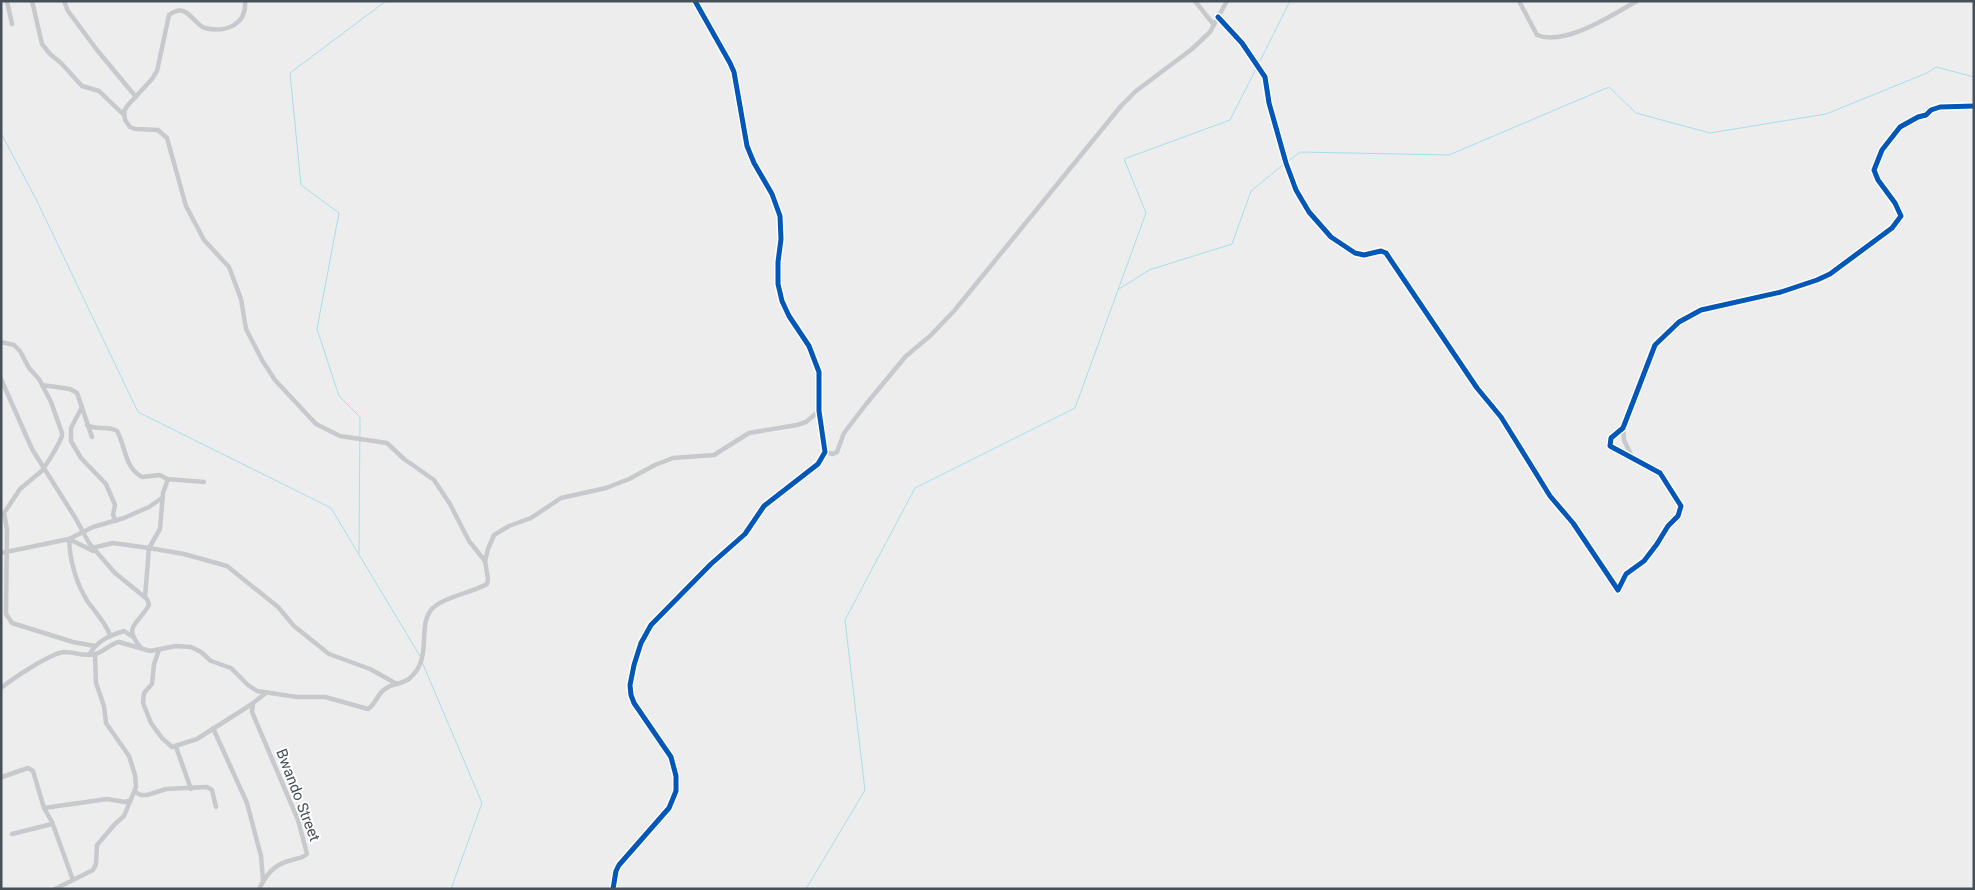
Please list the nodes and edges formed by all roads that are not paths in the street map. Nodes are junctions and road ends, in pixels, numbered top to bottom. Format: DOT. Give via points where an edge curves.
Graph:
graph roads {
  1 [pos="7,1"];
  2 [pos="32,1"];
  3 [pos="64,1"];
  4 [pos="245,1"];
  5 [pos="695,1"];
  6 [pos="1195,1"];
  7 [pos="1227,1"];
  8 [pos="1519,1"];
  9 [pos="1638,1"];
  10 [pos="1218,17"];
  11 [pos="12,24"];
  12 [pos="1214,25"];
  13 [pos="136,97"];
  14 [pos="1974,106"];
  15 [pos="124,115"];
  16 [pos="1,342"];
  17 [pos="1,379"];
  18 [pos="42,385"];
  19 [pos="82,407"];
  20 [pos="819,412"];
  21 [pos="87,424"];
  22 [pos="1623,428"];
  23 [pos="92,437"];
  24 [pos="825,452"];
  25 [pos="1632,458"];
  26 [pos="44,468"];
  27 [pos="168,479"];
  28 [pos="204,482"];
  29 [pos="162,498"];
  30 [pos="4,508"];
  31 [pos="78,521"];
  32 [pos="116,521"];
  33 [pos="83,533"];
  34 [pos="70,538"];
  35 [pos="149,548"];
  36 [pos="93,550"];
  37 [pos="8,552"];
  38 [pos="1,553"];
  39 [pos="485,562"];
  40 [pos="145,597"];
  41 [pos="133,625"];
  42 [pos="124,631"];
  43 [pos="110,635"];
  44 [pos="133,637"];
  45 [pos="121,642"];
  46 [pos="94,646"];
  47 [pos="142,650"];
  48 [pos="158,650"];
  49 [pos="95,654"];
  50 [pos="89,655"];
  51 [pos="397,684"];
  52 [pos="1,688"];
  53 [pos="267,693"];
  54 [pos="253,703"];
  55 [pos="213,728"];
  56 [pos="176,747"];
  57 [pos="2,777"];
  58 [pos="191,789"];
  59 [pos="135,792"];
  60 [pos="131,800"];
  61 [pos="216,807"];
  62 [pos="44,808"];
  63 [pos="52,824"];
  64 [pos="12,834"];
  65 [pos="73,880"];
  66 [pos="263,880"];
  67 [pos="54,889"];
  68 [pos="259,889"];
  69 [pos="613,889"];
  1 -- 11 [label="street"];
  2 -- 15 [label="street" via="45,48 82,86 98,92"];
  3 -- 13 [label="street" via="103,58"];
  4 -- 13 [label="street" via="243,17 226,28 205,28 185,11 172,13 157,71"];
  5 -- 20 [label="street" via="734,72 747,146 777,205 781,232 778,284 789,316 809,346 819,372"];
  6 -- 12 [label="street"];
  7 -- 10 [label="street"];
  8 -- 9 [label="street" via="1537,35 1550,38 1581,30"];
  10 -- 12 [label="street"];
  10 -- 25 [label="street" via="1242,43 1265,77 1286,163 1309,212 1331,237 1355,253 1364,255 1381,250 1386,253 1477,388 1501,417 1550,496 1573,523 1618,590 1626,574 1644,561 1680,510 1679,502 1662,475"];
  12 -- 24 [label="street" via="1192,49 1149,80 1121,106 954,311 906,356 867,403 844,433 836,452"];
  13 -- 15 [label="street"];
  14 -- 22 [label="street" via="1932,110 1900,127 1882,150 1874,170 1901,216 1892,228 1830,274 1780,292 1701,310 1679,322 1658,340"];
  15 -- 39 [label="street" via="130,127 158,130 167,138 186,206 204,240 229,267 241,299 248,335 275,380 320,427 340,436 387,443 434,480"];
  16 -- 18 [label="street" via="18,347"];
  17 -- 26 [label="street" via="27,440"];
  18 -- 19 [label="street" via="75,390"];
  18 -- 26 [label="street" via="62,436"];
  19 -- 21 [label="street"];
  19 -- 32 [label="street" via="71,428 71,441 81,458 106,484 114,502"];
  20 -- 24 [label="street"];
  20 -- 39 [label="street" via="797,425 749,433 714,455 673,458 606,488 561,498 531,518 494,535"];
  21 -- 23 [label="street"];
  21 -- 27 [label="street" via="93,428 117,431 127,460 138,475 160,475"];
  22 -- 25 [label="street"];
  22 -- 25 [label="street" via="1611,438 1610,446"];
  24 -- 69 [label="street" via="818,464 764,506 745,534 657,617 646,633 634,665 631,695 671,757 676,790 669,808 619,865"];
  26 -- 30 [label="street"];
  26 -- 31 [label="street"];
  27 -- 28 [label="street"];
  27 -- 29 [label="street"];
  29 -- 32 [label="street"];
  29 -- 35 [label="street" via="160,529"];
  30 -- 37 [label="street"];
  31 -- 33 [label="street"];
  31 -- 34 [label="street"];
  32 -- 33 [label="street" via="93,526"];
  33 -- 34 [label="street"];
  33 -- 36 [label="street"];
  34 -- 36 [label="street"];
  34 -- 37 [label="street"];
  34 -- 43 [label="street" via="70,556 77,578 88,602"];
  35 -- 36 [label="street" via="113,543"];
  35 -- 40 [label="street"];
  35 -- 51 [label="street" via="227,566 278,606 294,626 329,654 370,669"];
  36 -- 40 [label="street"];
  37 -- 38 [label="street"];
  37 -- 46 [label="street" via="6,614 12,623"];
  39 -- 51 [label="street" via="487,584 431,609 421,663 411,677"];
  40 -- 41 [label="street" via="149,605"];
  41 -- 42 [label="street"];
  41 -- 44 [label="street"];
  42 -- 43 [label="street"];
  42 -- 44 [label="street"];
  43 -- 46 [label="street"];
  44 -- 45 [label="street"];
  44 -- 47 [label="street"];
  45 -- 47 [label="street"];
  45 -- 49 [label="street"];
  46 -- 50 [label="street"];
  47 -- 48 [label="street"];
  48 -- 53 [label="street" via="176,646 196,649 230,668 253,689"];
  48 -- 56 [label="street" via="152,684 144,693 143,703 151,724 168,744"];
  49 -- 50 [label="street"];
  49 -- 59 [label="street" via="96,683 106,723 129,756 135,775"];
  50 -- 52 [label="street" via="58,654"];
  51 -- 53 [label="street" via="383,690 368,709 325,697"];
  53 -- 54 [label="street"];
  54 -- 55 [label="street"];
  54 -- 66 [label="street, Bwando Street" via="253,717 298,820 307,854 274,867"];
  55 -- 56 [label="street"];
  55 -- 66 [label="street" via="247,803 261,856"];
  56 -- 58 [label="street"];
  57 -- 62 [label="street" via="23,769 32,770"];
  58 -- 59 [label="street" via="166,789 147,795"];
  58 -- 61 [label="street" via="211,788"];
  59 -- 60 [label="street"];
  60 -- 62 [label="street" via="107,799"];
  60 -- 65 [label="street" via="124,816 97,845 95,868"];
  62 -- 63 [label="street"];
  63 -- 64 [label="street"];
  63 -- 65 [label="street"];
  65 -- 67 [label="street"];
  66 -- 68 [label="street, Bwando Street"];
}
